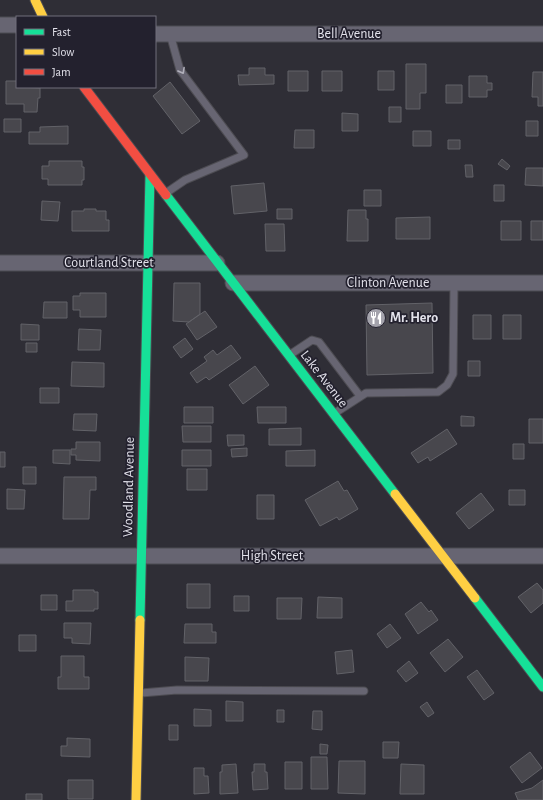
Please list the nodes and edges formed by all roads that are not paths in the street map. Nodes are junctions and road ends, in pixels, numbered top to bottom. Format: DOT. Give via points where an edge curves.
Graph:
graph roads {
  1 [pos="34,0"];
  2 [pos="42,16"];
  3 [pos="0,25"];
  4 [pos="16,25"];
  5 [pos="162,34"];
  6 [pos="543,34"];
  7 [pos="85,88"];
  8 [pos="150,175"];
  9 [pos="165,194"];
  10 [pos="0,263"];
  11 [pos="148,263"];
  12 [pos="217,263"];
  13 [pos="232,283"];
  14 [pos="454,283"];
  15 [pos="543,283"];
  16 [pos="289,356"];
  17 [pos="360,396"];
  18 [pos="333,414"];
  19 [pos="0,556"];
  20 [pos="142,556"];
  21 [pos="442,556"];
  22 [pos="543,556"];
  23 [pos="543,687"];
  24 [pos="364,690"];
  25 [pos="138,693"];
  26 [pos="136,800"];
  1 -- 2 [label="street"];
  3 -- 4 [label="street"];
  5 -- 6 [label="street, Bell Avenue"];
  5 -- 9 [label="lane, one-way" via="180,70 244,155 185,180"];
  7 -- 8 [label="street, Lake Avenue"];
  8 -- 9 [label="street, Lake Avenue"];
  8 -- 11 [label="street, Woodland Avenue"];
  9 -- 12 [label="street, Lake Avenue"];
  10 -- 11 [label="street, Courtland Street"];
  11 -- 12 [label="street, Courtland Street"];
  11 -- 20 [label="street, Woodland Avenue"];
  12 -- 13 [label="street, Lake Avenue"];
  13 -- 14 [label="street, Clinton Avenue"];
  13 -- 16 [label="street, Lake Avenue"];
  14 -- 15 [label="street, Clinton Avenue"];
  14 -- 17 [label="lane" via="453,374 447,385 438,392 366,392"];
  16 -- 17 [label="lane" via="312,340 319,342"];
  16 -- 18 [label="street, Lake Avenue"];
  17 -- 18 [label="lane"];
  18 -- 21 [label="street, Lake Avenue"];
  19 -- 20 [label="street, High Street"];
  20 -- 21 [label="street, High Street"];
  20 -- 25 [label="street, Woodland Avenue"];
  21 -- 22 [label="street, High Street"];
  21 -- 23 [label="street, Lake Avenue"];
  24 -- 25 [label="lane" via="177,690"];
  25 -- 26 [label="street, Woodland Avenue"];
}
